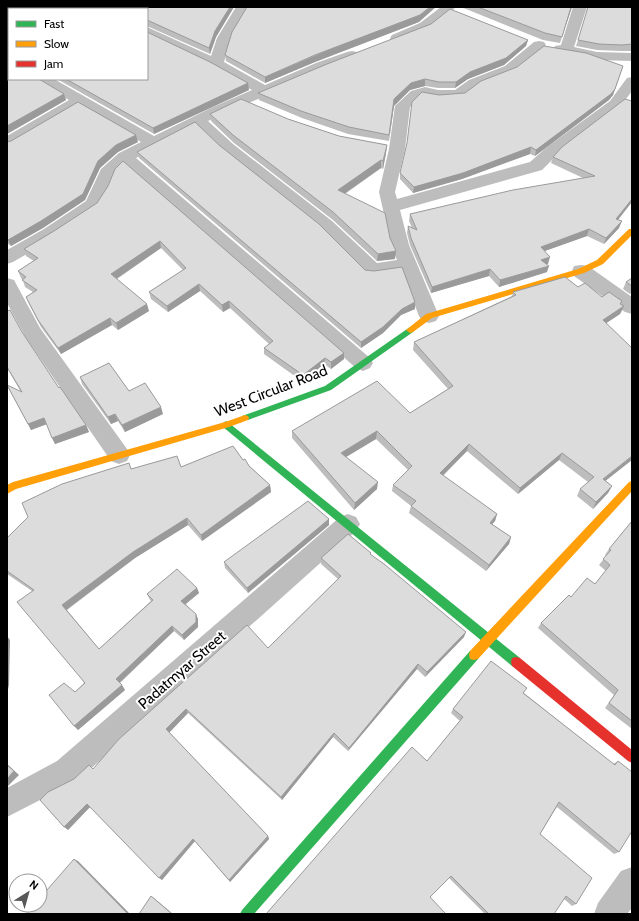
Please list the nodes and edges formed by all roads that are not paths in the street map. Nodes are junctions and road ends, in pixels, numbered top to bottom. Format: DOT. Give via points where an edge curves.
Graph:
graph roads {
  1 [pos="243,7"];
  2 [pos="580,7"];
  3 [pos="451,10"];
  4 [pos="148,31"];
  5 [pos="566,50"];
  6 [pos="632,56"];
  7 [pos="216,64"];
  8 [pos="45,80"];
  9 [pos="632,81"];
  10 [pos="265,91"];
  11 [pos="81,100"];
  12 [pos="242,100"];
  13 [pos="262,108"];
  14 [pos="198,120"];
  15 [pos="7,143"];
  16 [pos="154,143"];
  17 [pos="125,157"];
  18 [pos="390,207"];
  19 [pos="632,231"];
  20 [pos="7,258"];
  21 [pos="409,264"];
  22 [pos="581,271"];
  23 [pos="7,285"];
  24 [pos="632,307"];
  25 [pos="430,316"];
  26 [pos="363,363"];
  27 [pos="226,425"];
  28 [pos="119,455"];
  29 [pos="632,485"];
  30 [pos="7,490"];
  31 [pos="348,524"];
  32 [pos="488,638"];
  33 [pos="632,757"];
  34 [pos="7,803"];
  35 [pos="632,882"];
  36 [pos="246,914"];
  37 [pos="609,914"];
  1 -- 7 [label="street" via="224,38"];
  2 -- 5 [label="street"];
  3 -- 10 [label="street" via="425,26 321,66"];
  4 -- 7 [label="street"];
  5 -- 6 [label="street" via="597,56"];
  5 -- 18 [label="street" via="532,43 510,69 474,83 459,95 425,92 416,94 403,106 390,148 387,192"];
  7 -- 10 [label="street"];
  8 -- 11 [label="street"];
  9 -- 18 [label="street" via="615,104 553,150 536,166"];
  10 -- 12 [label="street"];
  11 -- 15 [label="street"];
  11 -- 16 [label="street"];
  12 -- 13 [label="street"];
  12 -- 14 [label="street"];
  14 -- 16 [label="street"];
  14 -- 21 [label="street" via="227,147 326,225 373,270"];
  16 -- 17 [label="street"];
  17 -- 20 [label="street" via="107,173 92,205"];
  17 -- 26 [label="street"];
  18 -- 21 [label="street" via="400,245"];
  19 -- 22 [label="street, West Circular Road" via="600,262"];
  21 -- 25 [label="street"];
  22 -- 24 [label="street"];
  22 -- 25 [label="street, West Circular Road"];
  23 -- 28 [label="street" via="33,333"];
  25 -- 26 [label="street, West Circular Road"];
  26 -- 27 [label="street, West Circular Road" via="328,388"];
  27 -- 28 [label="street, West Circular Road"];
  27 -- 31 [label="street"];
  28 -- 30 [label="street, West Circular Road" via="13,486"];
  29 -- 32 [label="street"];
  31 -- 32 [label="street"];
  31 -- 34 [label="street, Padatmyar Street" via="66,771"];
  32 -- 33 [label="street"];
  32 -- 36 [label="street"];
  35 -- 37 [label="street"];
}
